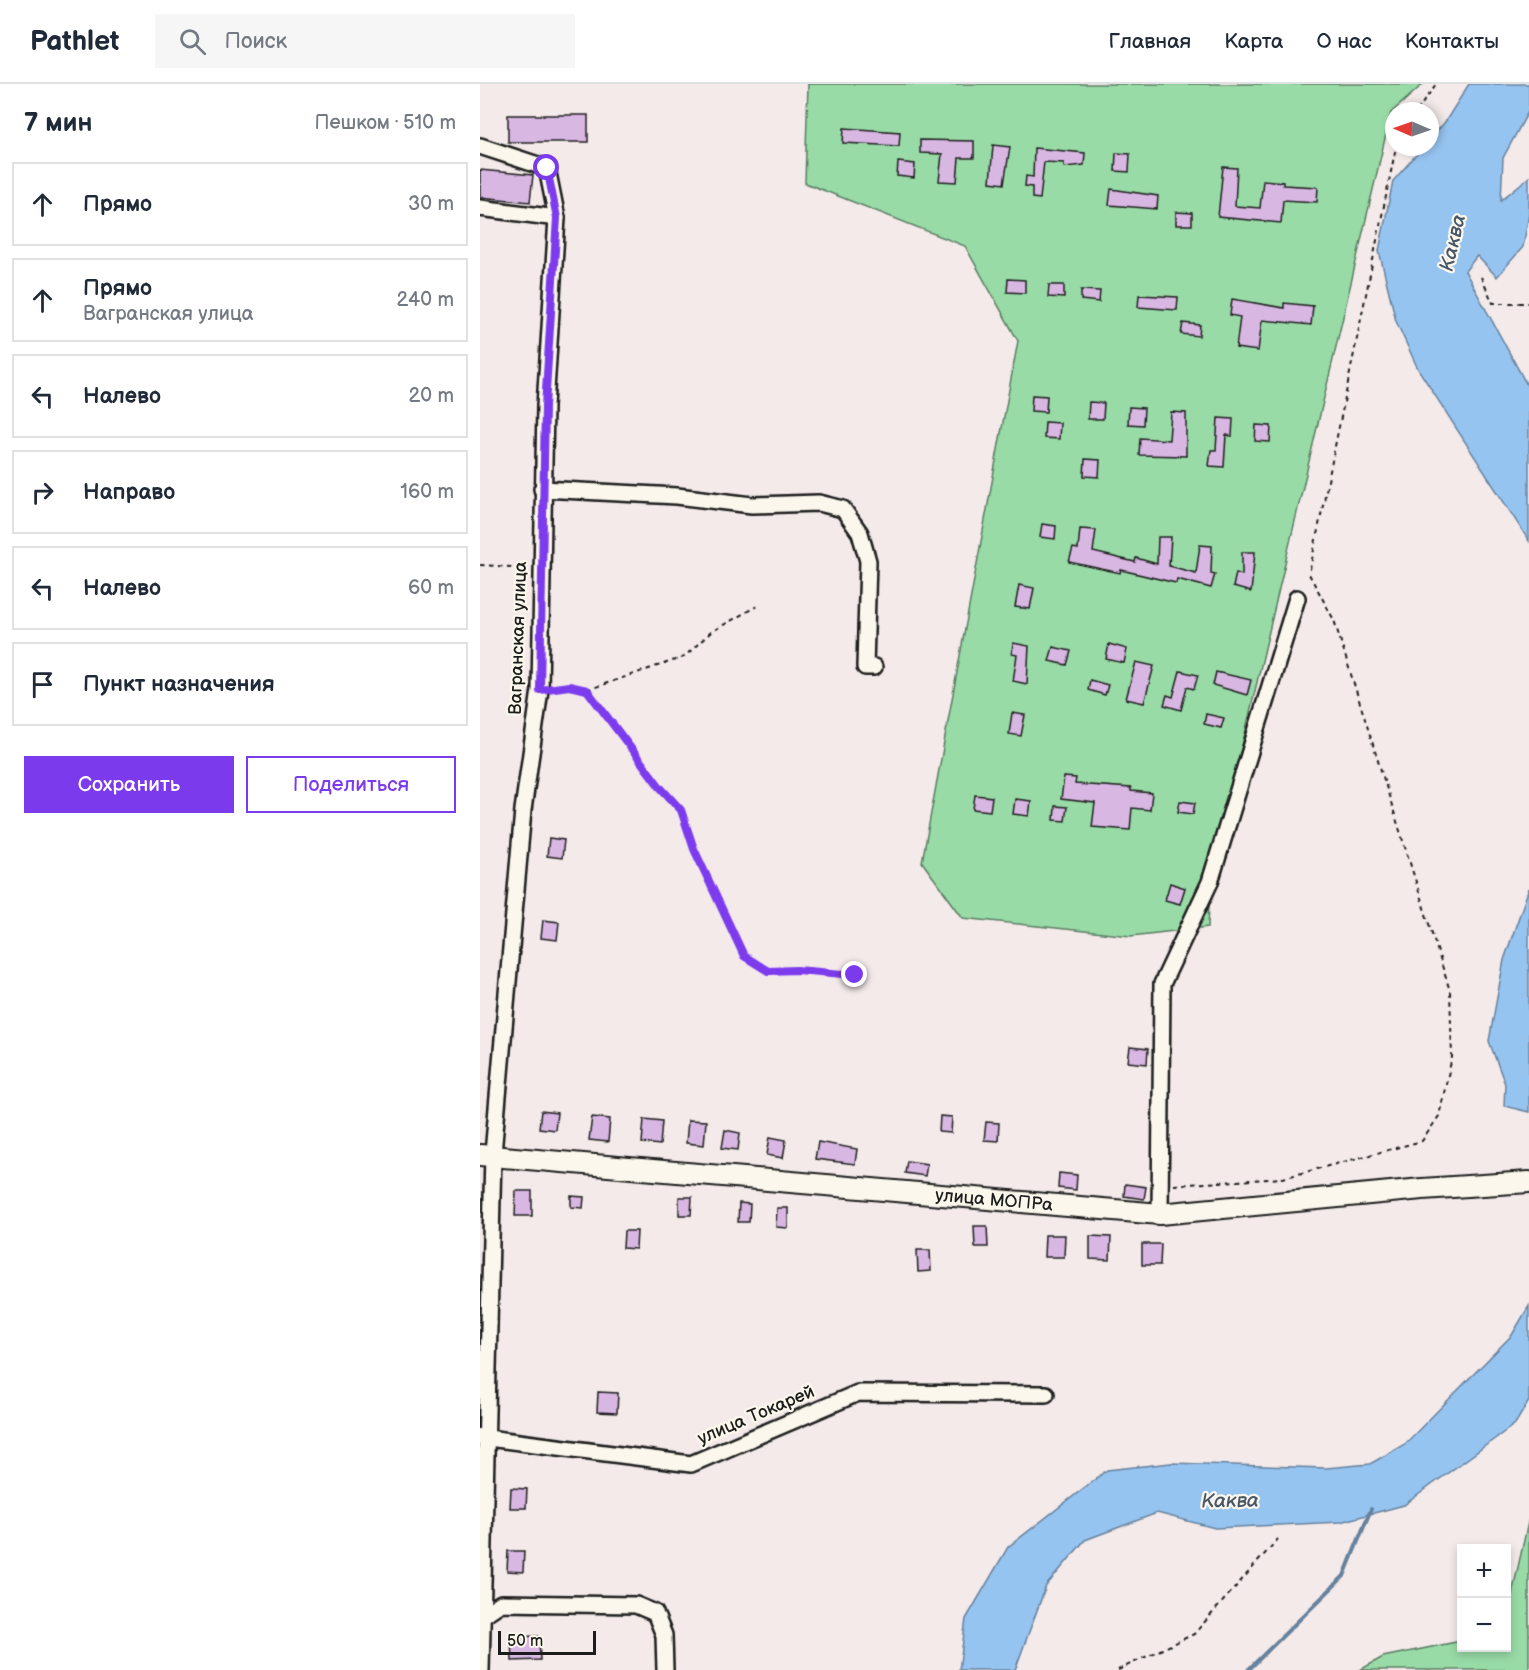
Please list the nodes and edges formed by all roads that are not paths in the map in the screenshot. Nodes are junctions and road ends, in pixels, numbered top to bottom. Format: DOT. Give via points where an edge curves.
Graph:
graph roads {
  1 [pos="480,146"];
  2 [pos="480,208"];
  3 [pos="557,218"];
  4 [pos="542,489"];
  5 [pos="1297,598"];
  6 [pos="874,667"];
  7 [pos="486,1154"];
  8 [pos="1529,1182"];
  9 [pos="1160,1214"];
  10 [pos="1046,1394"];
  11 [pos="483,1437"];
  12 [pos="481,1617"];
  13 [pos="481,1670"];
  14 [pos="665,1670"];
  1 -- 3 [label="street, Вагранская улица" via="547,168"];
  2 -- 3 [label="street"];
  3 -- 4 [label="street, Вагранская улица"];
  4 -- 6 [label="street" via="677,496 753,505 819,503 843,509 860,533 868,561 865,668"];
  4 -- 7 [label="street, Вагранская улица" via="540,690 523,810"];
  5 -- 9 [label="street" via="1210,882 1162,984"];
  7 -- 9 [label="main road, улица МОПРа"];
  7 -- 11 [label="street, Вагранская улица"];
  8 -- 9 [label="main road, улица МОПРа"];
  10 -- 11 [label="street, улица Токарей" via="858,1394 691,1464"];
  11 -- 12 [label="street, Вагранская улица"];
  12 -- 13 [label="street, Вагранская улица"];
  12 -- 14 [label="street" via="501,1603 636,1605 655,1612 664,1635"];
}
